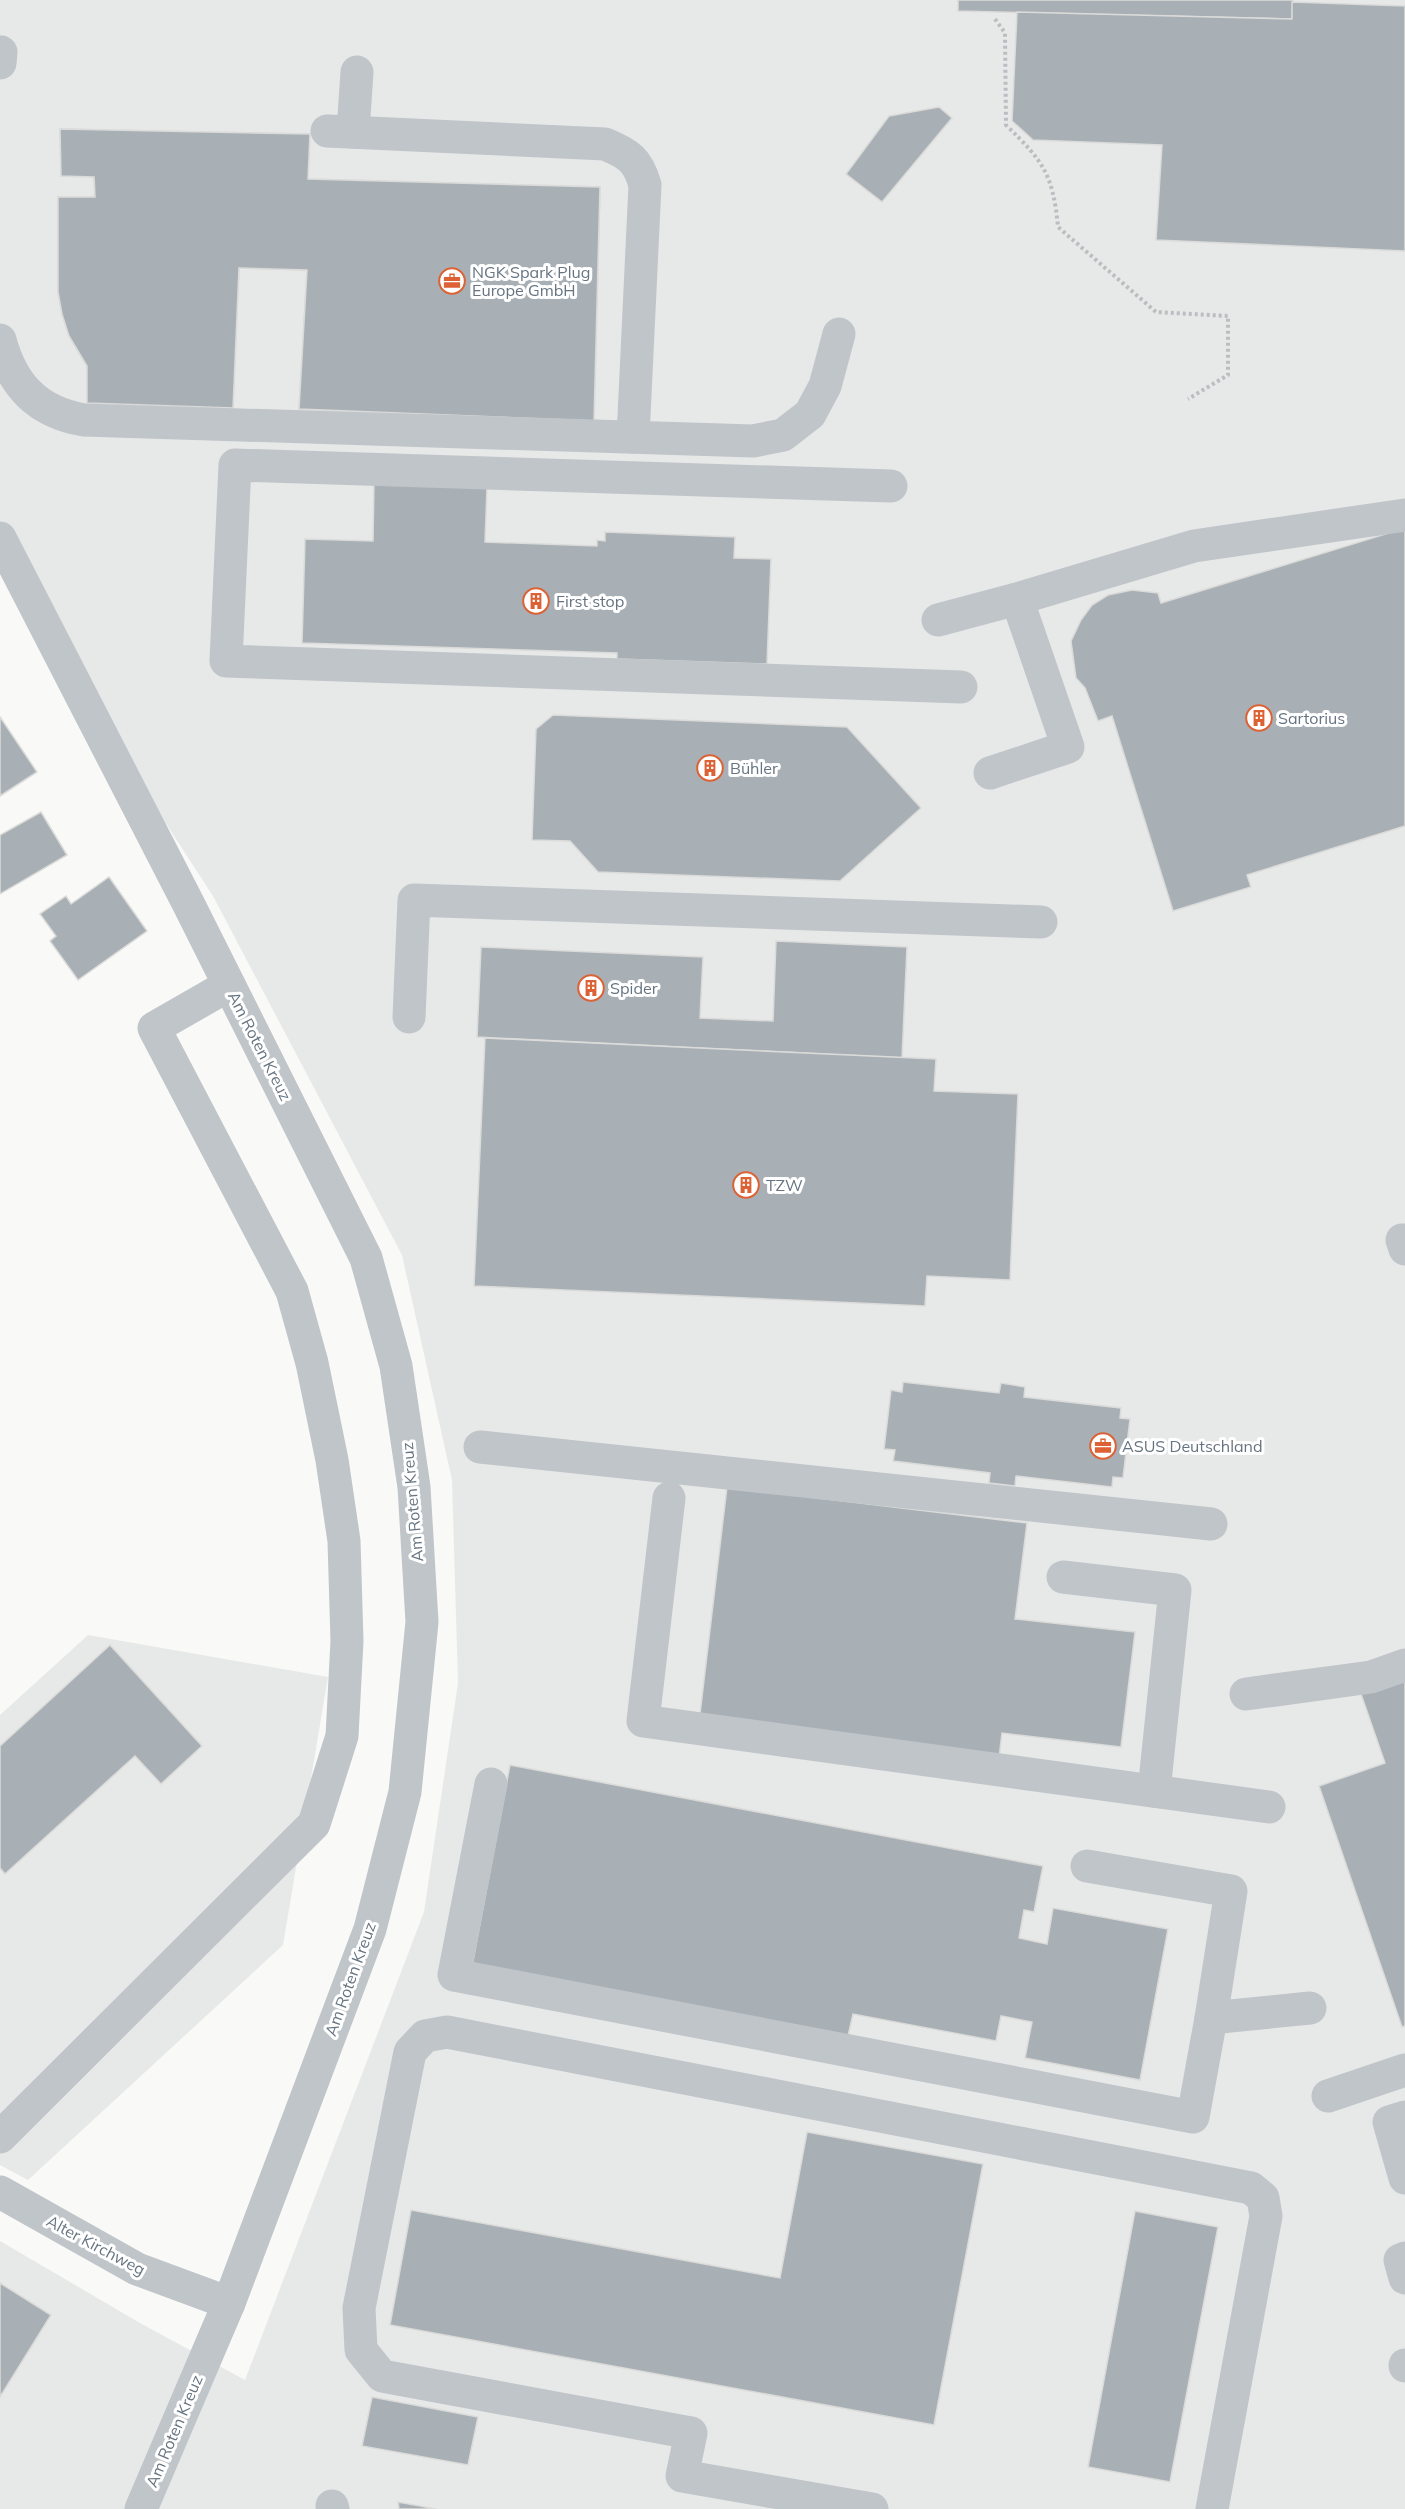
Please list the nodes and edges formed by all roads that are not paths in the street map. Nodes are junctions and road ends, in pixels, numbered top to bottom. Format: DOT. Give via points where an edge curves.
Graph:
graph roads {
  1 [pos="357,72"];
  2 [pos="839,334"];
  3 [pos="0,340"];
  4 [pos="633,437"];
  5 [pos="891,486"];
  6 [pos="1405,515"];
  7 [pos="0,538"];
  8 [pos="1017,599"];
  9 [pos="938,620"];
  10 [pos="961,687"];
  11 [pos="990,773"];
  12 [pos="1041,922"];
  13 [pos="229,985"];
  14 [pos="409,1017"];
  15 [pos="1405,1239"];
  16 [pos="1405,1249"];
  17 [pos="480,1447"];
  18 [pos="669,1498"];
  19 [pos="1211,1524"];
  20 [pos="1063,1577"];
  21 [pos="1405,1665"];
  22 [pos="1246,1694"];
  23 [pos="491,1784"];
  24 [pos="1154,1791"];
  25 [pos="1269,1807"];
  26 [pos="1088,1866"];
  27 [pos="1310,2008"];
  28 [pos="1211,2018"];
  29 [pos="1405,2070"];
  30 [pos="1328,2096"];
  31 [pos="1405,2117"];
  32 [pos="0,2137"];
  33 [pos="1405,2178"];
  34 [pos="0,2192"];
  35 [pos="1405,2258"];
  36 [pos="1405,2278"];
  37 [pos="229,2303"];
  38 [pos="141,2509"];
  39 [pos="872,2509"];
  40 [pos="1212,2509"];
  1 -- 4 [label="street" via="340,132 605,144 626,153 641,169 645,185"];
  2 -- 4 [label="street" via="825,387 810,414 783,435 753,441"];
  3 -- 4 [label="street" via="5,360 21,386 38,404 64,417"];
  5 -- 10 [label="street" via="235,465 226,661"];
  6 -- 8 [label="street" via="1194,546"];
  7 -- 13 [label="street, Am Roten Kreuz"];
  8 -- 9 [label="street"];
  8 -- 11 [label="street" via="1068,747"];
  12 -- 14 [label="street" via="414,900"];
  13 -- 32 [label="street" via="154,1028 292,1291 312,1363 344,1541 347,1641 342,1736 314,1824"];
  13 -- 37 [label="street, Am Roten Kreuz" via="366,1258 396,1366 414,1487 422,1622 405,1792 370,1929"];
  15 -- 16 [label="street"];
  17 -- 19 [label="street"];
  18 -- 24 [label="street" via="643,1721"];
  20 -- 24 [label="street" via="1175,1590"];
  21 -- 22 [label="street" via="1371,1677"];
  23 -- 28 [label="street" via="454,1975 1193,2117"];
  24 -- 25 [label="street"];
  26 -- 28 [label="street" via="1231,1891"];
  27 -- 28 [label="street"];
  29 -- 30 [label="street"];
  31 -- 33 [label="street" via="1389,2122"];
  34 -- 37 [label="street, Alter Kirchweg" via="137,2270"];
  35 -- 36 [label="street" via="1400,2260"];
  37 -- 38 [label="street, Am Roten Kreuz"];
  39 -- 40 [label="street" via="682,2476 691,2433 382,2376 361,2350 359,2308 410,2052 424,2036 447,2032 1251,2188 1263,2198 1266,2216"];
}
